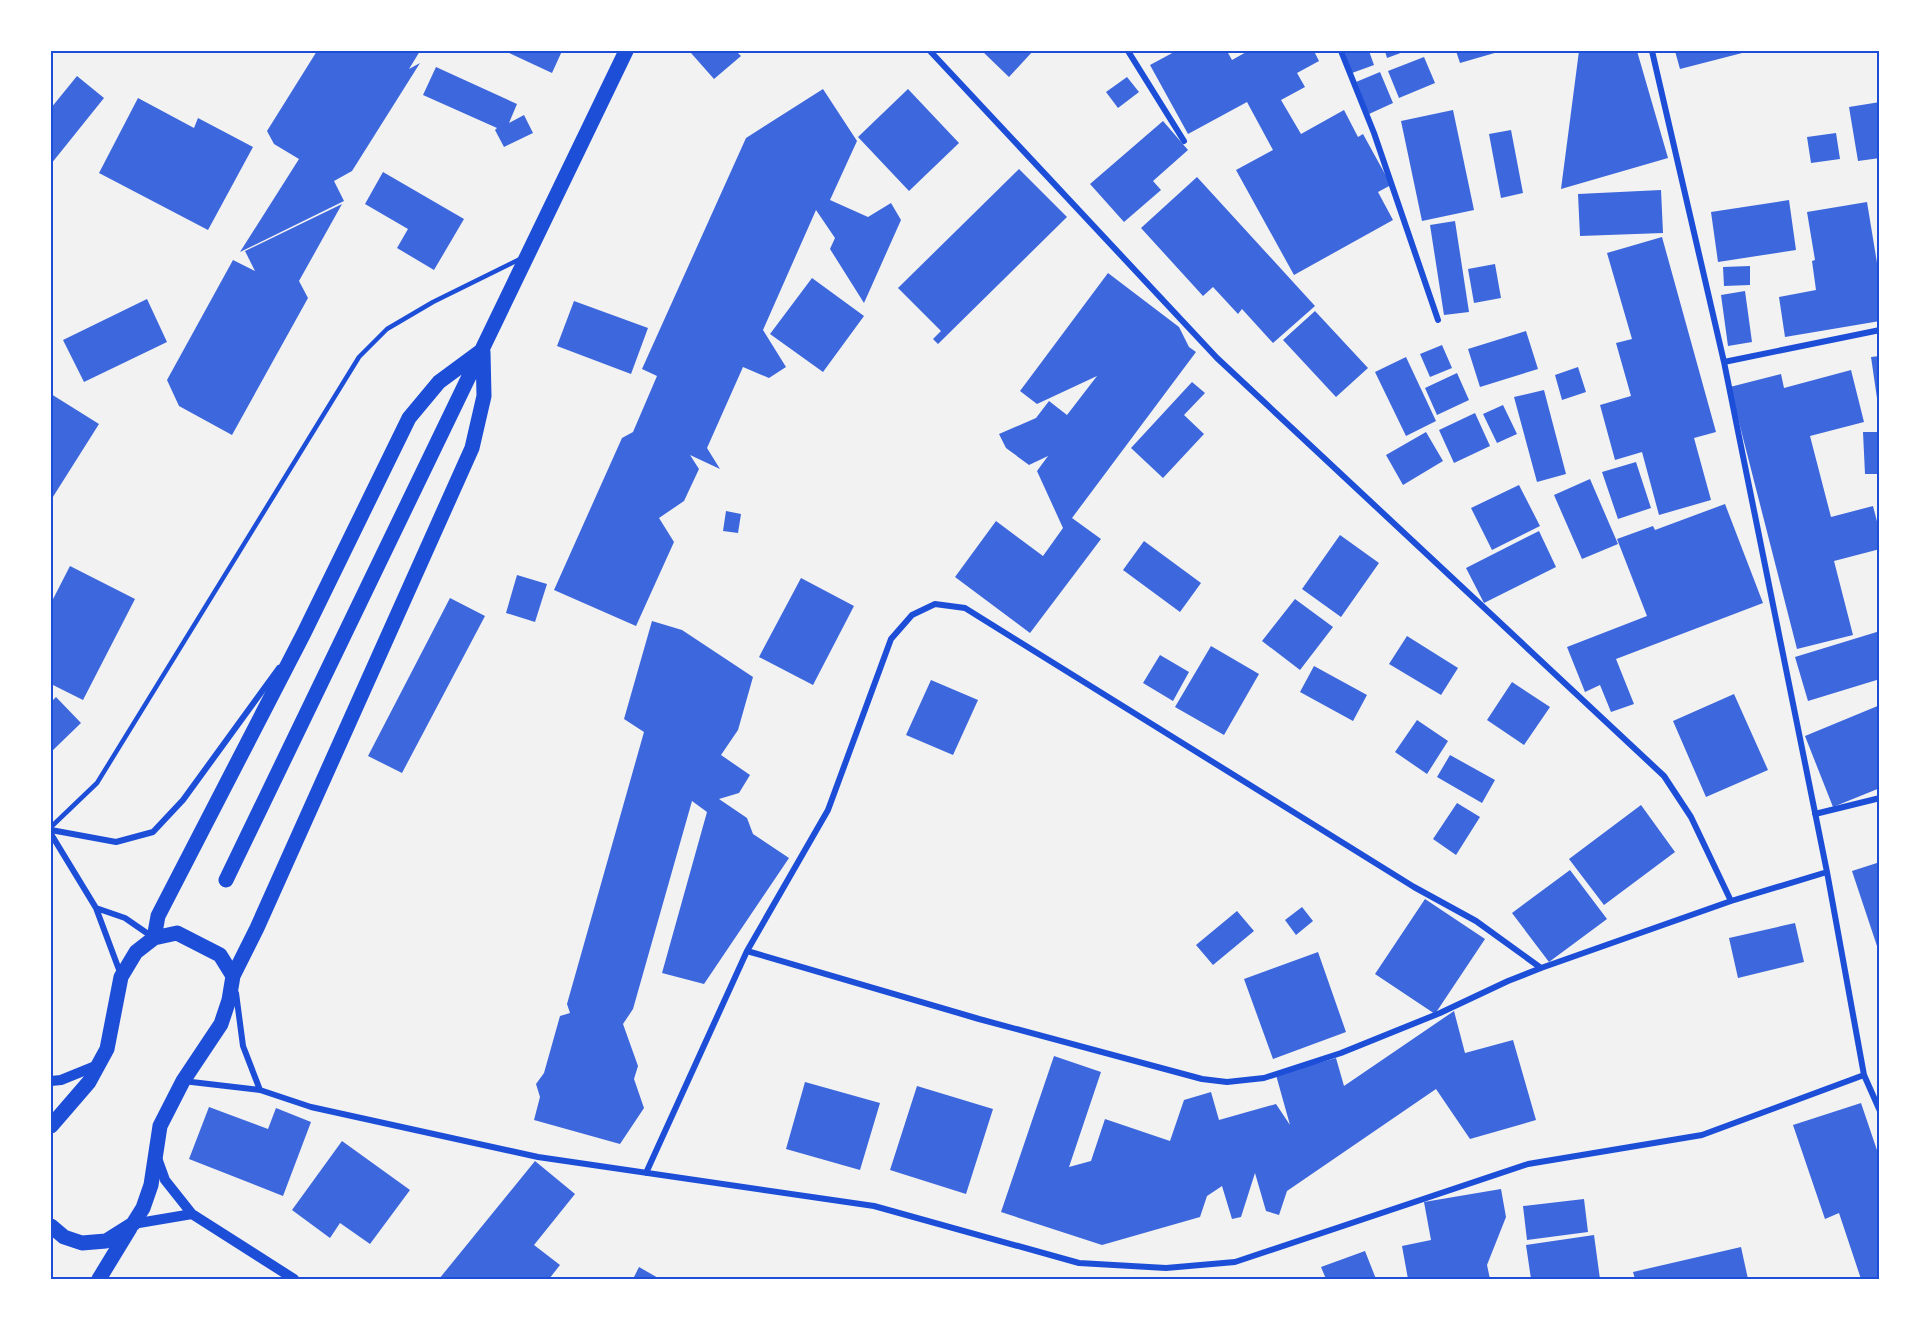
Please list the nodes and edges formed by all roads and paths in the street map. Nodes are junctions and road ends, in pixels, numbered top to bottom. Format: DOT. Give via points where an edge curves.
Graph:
graph roads {
  1 [pos="626,51"];
  2 [pos="930,51"];
  3 [pos="1128,51"];
  4 [pos="1341,51"];
  5 [pos="1652,51"];
  6 [pos="1184,141"];
  7 [pos="527,255"];
  8 [pos="1438,320"];
  9 [pos="1880,330"];
  10 [pos="483,349"];
  11 [pos="1724,362"];
  12 [pos="304,633"];
  13 [pos="1880,798"];
  14 [pos="1815,814"];
  15 [pos="51,830"];
  16 [pos="1827,872"];
  17 [pos="226,880"];
  18 [pos="1731,901"];
  19 [pos="96,908"];
  20 [pos="154,938"];
  21 [pos="747,951"];
  22 [pos="1541,969"];
  23 [pos="232,976"];
  24 [pos="121,977"];
  25 [pos="98,1065"];
  26 [pos="1864,1075"];
  27 [pos="51,1081"];
  28 [pos="183,1081"];
  29 [pos="260,1090"];
  30 [pos="1880,1112"];
  31 [pos="51,1126"];
  32 [pos="155,1152"];
  33 [pos="646,1173"];
  34 [pos="192,1214"];
  35 [pos="133,1224"];
  36 [pos="51,1226"];
  37 [pos="99,1279"];
  38 [pos="294,1279"];
  1 -- 7 [label="main road"];
  2 -- 18 [label="street" via="1217,358 1664,776 1691,817"];
  3 -- 6 [label="street"];
  4 -- 8 [label="street" via="1374,133"];
  5 -- 11 [label="street"];
  7 -- 10 [label="main road"];
  7 -- 15 [label="lane" via="387,329 359,357 97,783"];
  9 -- 11 [label="street"];
  10 -- 12 [label="main road" via="439,382 410,418"];
  10 -- 17 [label="main road"];
  10 -- 23 [label="main road" via="484,396 472,448 258,928"];
  11 -- 14 [label="street"];
  12 -- 15 [label="street" via="183,800 153,832 116,842"];
  12 -- 20 [label="main road" via="158,916"];
  13 -- 14 [label="street"];
  14 -- 16 [label="street"];
  15 -- 19 [label="street"];
  16 -- 18 [label="street"];
  16 -- 26 [label="street"];
  18 -- 22 [label="street"];
  19 -- 20 [label="street" via="124,918"];
  19 -- 24 [label="street"];
  20 -- 23 [label="main road" via="177,933 219,954"];
  20 -- 24 [label="main road" via="136,952"];
  21 -- 22 [label="street" via="979,1019 1202,1079 1227,1082 1264,1078 1341,1053"];
  21 -- 22 [label="street" via="828,810 891,639 912,615 935,604 965,608 1414,887 1476,921"];
  21 -- 33 [label="street"];
  23 -- 28 [label="main road" via="221,1024"];
  23 -- 29 [label="street" via="243,1046"];
  24 -- 25 [label="main road" via="107,1049"];
  25 -- 27 [label="street"];
  25 -- 31 [label="main road" via="89,1082"];
  26 -- 30 [label="street"];
  26 -- 33 [label="street" via="1702,1135 1528,1164 1234,1262 1166,1269 1079,1263 874,1206"];
  28 -- 29 [label="street"];
  28 -- 32 [label="main road" via="160,1126"];
  29 -- 33 [label="street" via="311,1107 538,1157"];
  32 -- 34 [label="street" via="165,1180"];
  32 -- 35 [label="main road" via="151,1185"];
  34 -- 35 [label="street"];
  34 -- 38 [label="street"];
  35 -- 36 [label="main road" via="106,1241 82,1243 64,1237"];
  35 -- 37 [label="main road"];
}
